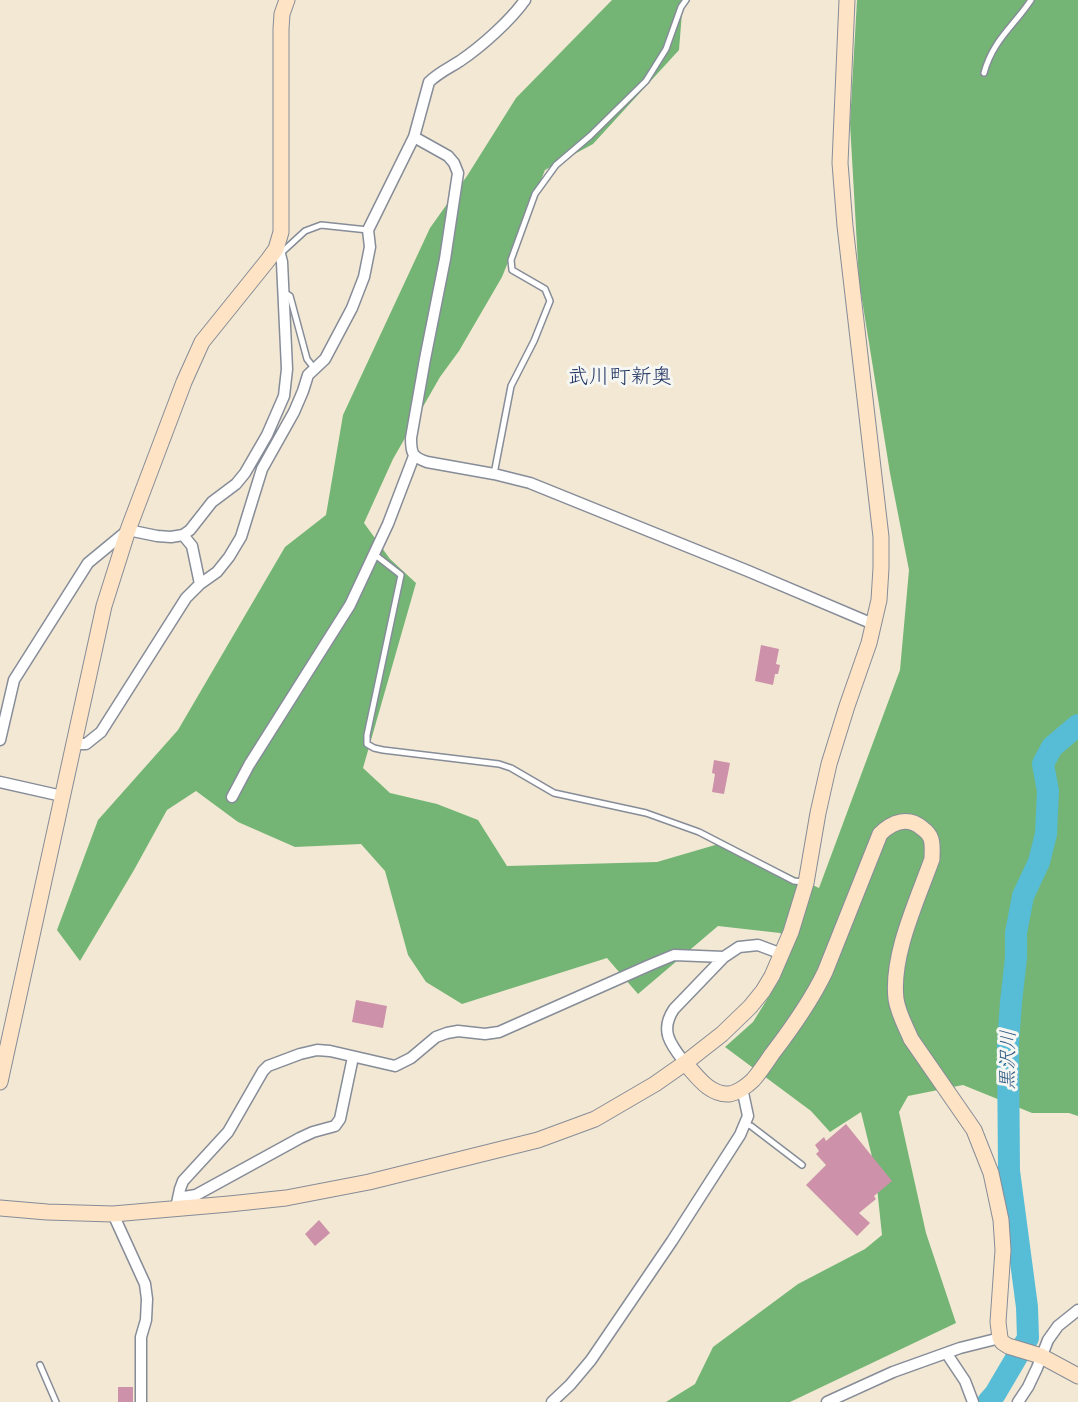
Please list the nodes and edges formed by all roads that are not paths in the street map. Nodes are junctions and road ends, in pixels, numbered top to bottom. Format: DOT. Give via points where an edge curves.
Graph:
graph roads {
  1 [pos="525,0"];
  2 [pos="686,0"];
  3 [pos="847,0"];
  4 [pos="1031,0"];
  5 [pos="286,1"];
  6 [pos="984,73"];
  7 [pos="414,137"];
  8 [pos="368,230"];
  9 [pos="278,251"];
  10 [pos="283,291"];
  11 [pos="314,368"];
  12 [pos="414,456"];
  13 [pos="494,474"];
  14 [pos="128,530"];
  15 [pos="183,535"];
  16 [pos="374,554"];
  17 [pos="200,584"];
  18 [pos="873,624"];
  19 [pos="0,740"];
  20 [pos="73,744"];
  21 [pos="0,782"];
  22 [pos="62,796"];
  23 [pos="232,797"];
  24 [pos="806,883"];
  25 [pos="783,954"];
  26 [pos="724,957"];
  27 [pos="353,1056"];
  28 [pos="685,1063"];
  29 [pos="0,1082"];
  30 [pos="742,1088"];
  31 [pos="745,1124"];
  32 [pos="802,1165"];
  33 [pos="177,1203"];
  34 [pos="0,1208"];
  35 [pos="113,1214"];
  36 [pos="1078,1310"];
  37 [pos="1005,1342"];
  38 [pos="947,1354"];
  39 [pos="1038,1356"];
  40 [pos="40,1365"];
  41 [pos="1078,1376"];
  42 [pos="56,1402"];
  43 [pos="141,1402"];
  44 [pos="552,1402"];
  45 [pos="827,1402"];
  46 [pos="973,1402"];
  47 [pos="1018,1402"];
  1 -- 7 [label="street" via="490,37 429,82"];
  2 -- 13 [label="lane" via="666,49 646,81 556,165 535,194 511,260 512,270 545,289 550,301 511,386"];
  3 -- 18 [label="street" via="840,163 881,537 879,600"];
  4 -- 6 [label="lane" via="1001,36"];
  5 -- 9 [label="street" via="281,29"];
  7 -- 8 [label="street"];
  7 -- 12 [label="street" via="448,156 458,173 411,438"];
  8 -- 9 [label="lane" via="321,225 305,231"];
  8 -- 11 [label="street" via="370,247 364,277 352,308 325,359"];
  9 -- 10 [label="street"];
  9 -- 14 [label="street" via="202,342"];
  10 -- 11 [label="lane" via="290,296 307,359"];
  10 -- 15 [label="street" via="287,369 284,396 245,473"];
  11 -- 17 [label="street" via="262,469 241,537 217,572"];
  12 -- 13 [label="street"];
  12 -- 16 [label="street"];
  13 -- 18 [label="street" via="530,483"];
  14 -- 15 [label="street" via="157,536"];
  14 -- 19 [label="street" via="87,563 14,680"];
  14 -- 20 [label="street" via="104,606"];
  15 -- 17 [label="street" via="192,546"];
  16 -- 23 [label="street" via="350,605"];
  16 -- 24 [label="lane" via="401,575 367,744 382,750 499,764 554,793 646,813 699,832 794,881"];
  17 -- 20 [label="street" via="186,598 101,732 86,744"];
  18 -- 24 [label="street" via="829,764"];
  20 -- 22 [label="street"];
  21 -- 22 [label="street"];
  22 -- 29 [label="street"];
  24 -- 25 [label="street"];
  25 -- 26 [label="street" via="758,945 739,947"];
  25 -- 28 [label="street" via="750,1007"];
  26 -- 27 [label="street" via="674,955 499,1032 458,1031 436,1037 395,1066"];
  26 -- 28 [label="street" via="668,1018 667,1033"];
  27 -- 33 [label="street" via="340,1119 335,1126 300,1138"];
  27 -- 33 [label="street" via="317,1050 268,1066 228,1132 183,1181"];
  28 -- 30 [label="street" via="716,1092 736,1093"];
  28 -- 33 [label="street" via="595,1119 538,1140 369,1182 286,1198"];
  30 -- 31 [label="street" via="748,1116"];
  30 -- 37 [label="street" via="752,1082 816,991 880,834 899,821 918,824 931,837 932,859 900,948 896,1000 911,1039 974,1130 991,1173 1001,1220 998,1322"];
  31 -- 32 [label="lane"];
  31 -- 44 [label="street" via="591,1360"];
  33 -- 35 [label="street"];
  34 -- 35 [label="street"];
  35 -- 43 [label="street" via="145,1284"];
  36 -- 39 [label="street" via="1058,1326"];
  37 -- 38 [label="street" via="960,1348"];
  37 -- 39 [label="street"];
  38 -- 45 [label="street" via="893,1372"];
  38 -- 46 [label="street"];
  39 -- 41 [label="street"];
  39 -- 47 [label="street" via="1028,1387"];
  40 -- 42 [label="lane"];
}
